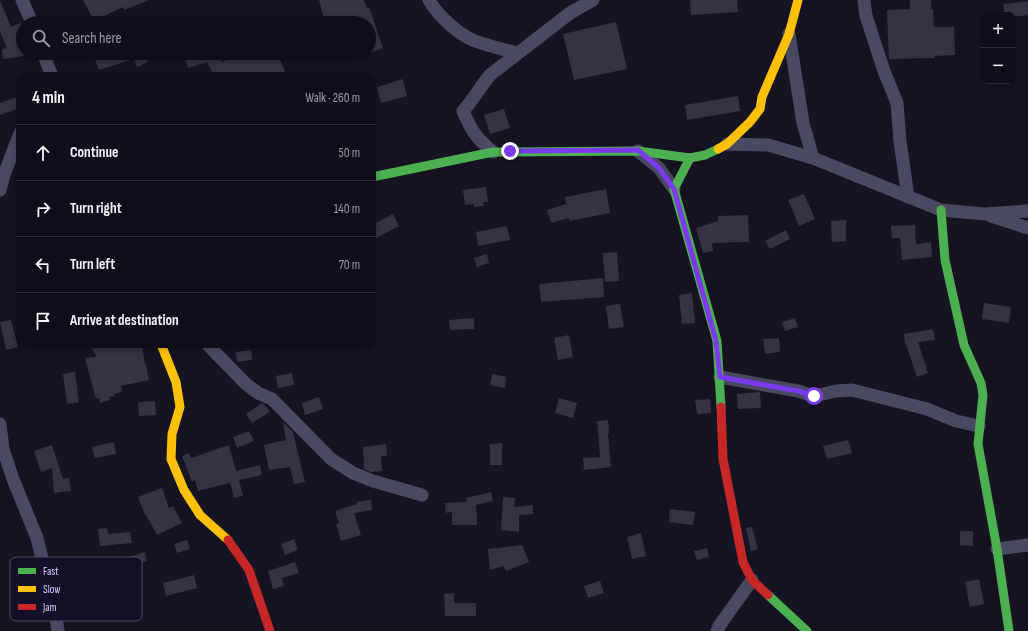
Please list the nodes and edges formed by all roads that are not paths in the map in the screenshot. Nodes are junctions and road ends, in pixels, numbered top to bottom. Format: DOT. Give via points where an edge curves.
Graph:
graph roads {
  1 [pos="22,0"];
  2 [pos="429,0"];
  3 [pos="593,0"];
  4 [pos="798,0"];
  5 [pos="864,0"];
  6 [pos="29,16"];
  7 [pos="789,34"];
  8 [pos="517,53"];
  9 [pos="45,60"];
  10 [pos="46,60"];
  11 [pos="43,72"];
  12 [pos="50,72"];
  13 [pos="16,144"];
  14 [pos="727,144"];
  15 [pos="638,150"];
  16 [pos="493,152"];
  17 [pos="690,158"];
  18 [pos="813,158"];
  19 [pos="376,176"];
  20 [pos="674,189"];
  21 [pos="0,190"];
  22 [pos="908,197"];
  23 [pos="941,210"];
  24 [pos="1028,211"];
  25 [pos="985,214"];
  26 [pos="1028,228"];
  27 [pos="162,348"];
  28 [pos="211,348"];
  29 [pos="720,377"];
  30 [pos="0,424"];
  31 [pos="978,426"];
  32 [pos="422,495"];
  33 [pos="1028,546"];
  34 [pos="997,548"];
  35 [pos="42,557"];
  36 [pos="752,580"];
  37 [pos="57,621"];
  38 [pos="58,631"];
  39 [pos="270,631"];
  40 [pos="717,631"];
  41 [pos="807,631"];
  42 [pos="1009,631"];
  1 -- 6 [label="street"];
  2 -- 8 [label="street" via="447,23 473,41"];
  3 -- 8 [label="street" via="570,13"];
  4 -- 7 [label="street"];
  5 -- 22 [label="street" via="868,24 897,103"];
  7 -- 14 [label="street" via="762,97 760,109"];
  7 -- 18 [label="street" via="803,123"];
  8 -- 16 [label="street" via="490,75 463,111 470,128"];
  9 -- 11 [label="street"];
  10 -- 12 [label="street"];
  13 -- 21 [label="street"];
  14 -- 17 [label="street" via="704,155"];
  14 -- 18 [label="street" via="768,146"];
  15 -- 16 [label="street"];
  15 -- 17 [label="street"];
  15 -- 20 [label="street" via="659,168"];
  16 -- 19 [label="street"];
  17 -- 20 [label="street"];
  18 -- 22 [label="street"];
  20 -- 29 [label="street" via="716,341"];
  22 -- 23 [label="street"];
  23 -- 25 [label="street"];
  23 -- 31 [label="street" via="945,260 964,345 981,383 983,396"];
  24 -- 25 [label="street"];
  25 -- 26 [label="street"];
  27 -- 39 [label="street" via="176,382 180,407 172,434 171,459 184,490 200,515 228,540 249,570"];
  28 -- 32 [label="street" via="246,384 272,399 332,459 360,476"];
  29 -- 31 [label="street" via="814,396 852,390 927,409 956,421"];
  29 -- 36 [label="street" via="723,459 743,562"];
  30 -- 35 [label="street" via="3,449"];
  31 -- 34 [label="street" via="978,444"];
  33 -- 34 [label="street"];
  34 -- 42 [label="street"];
  36 -- 40 [label="street"];
  36 -- 41 [label="street"];
  37 -- 38 [label="street"];
}
